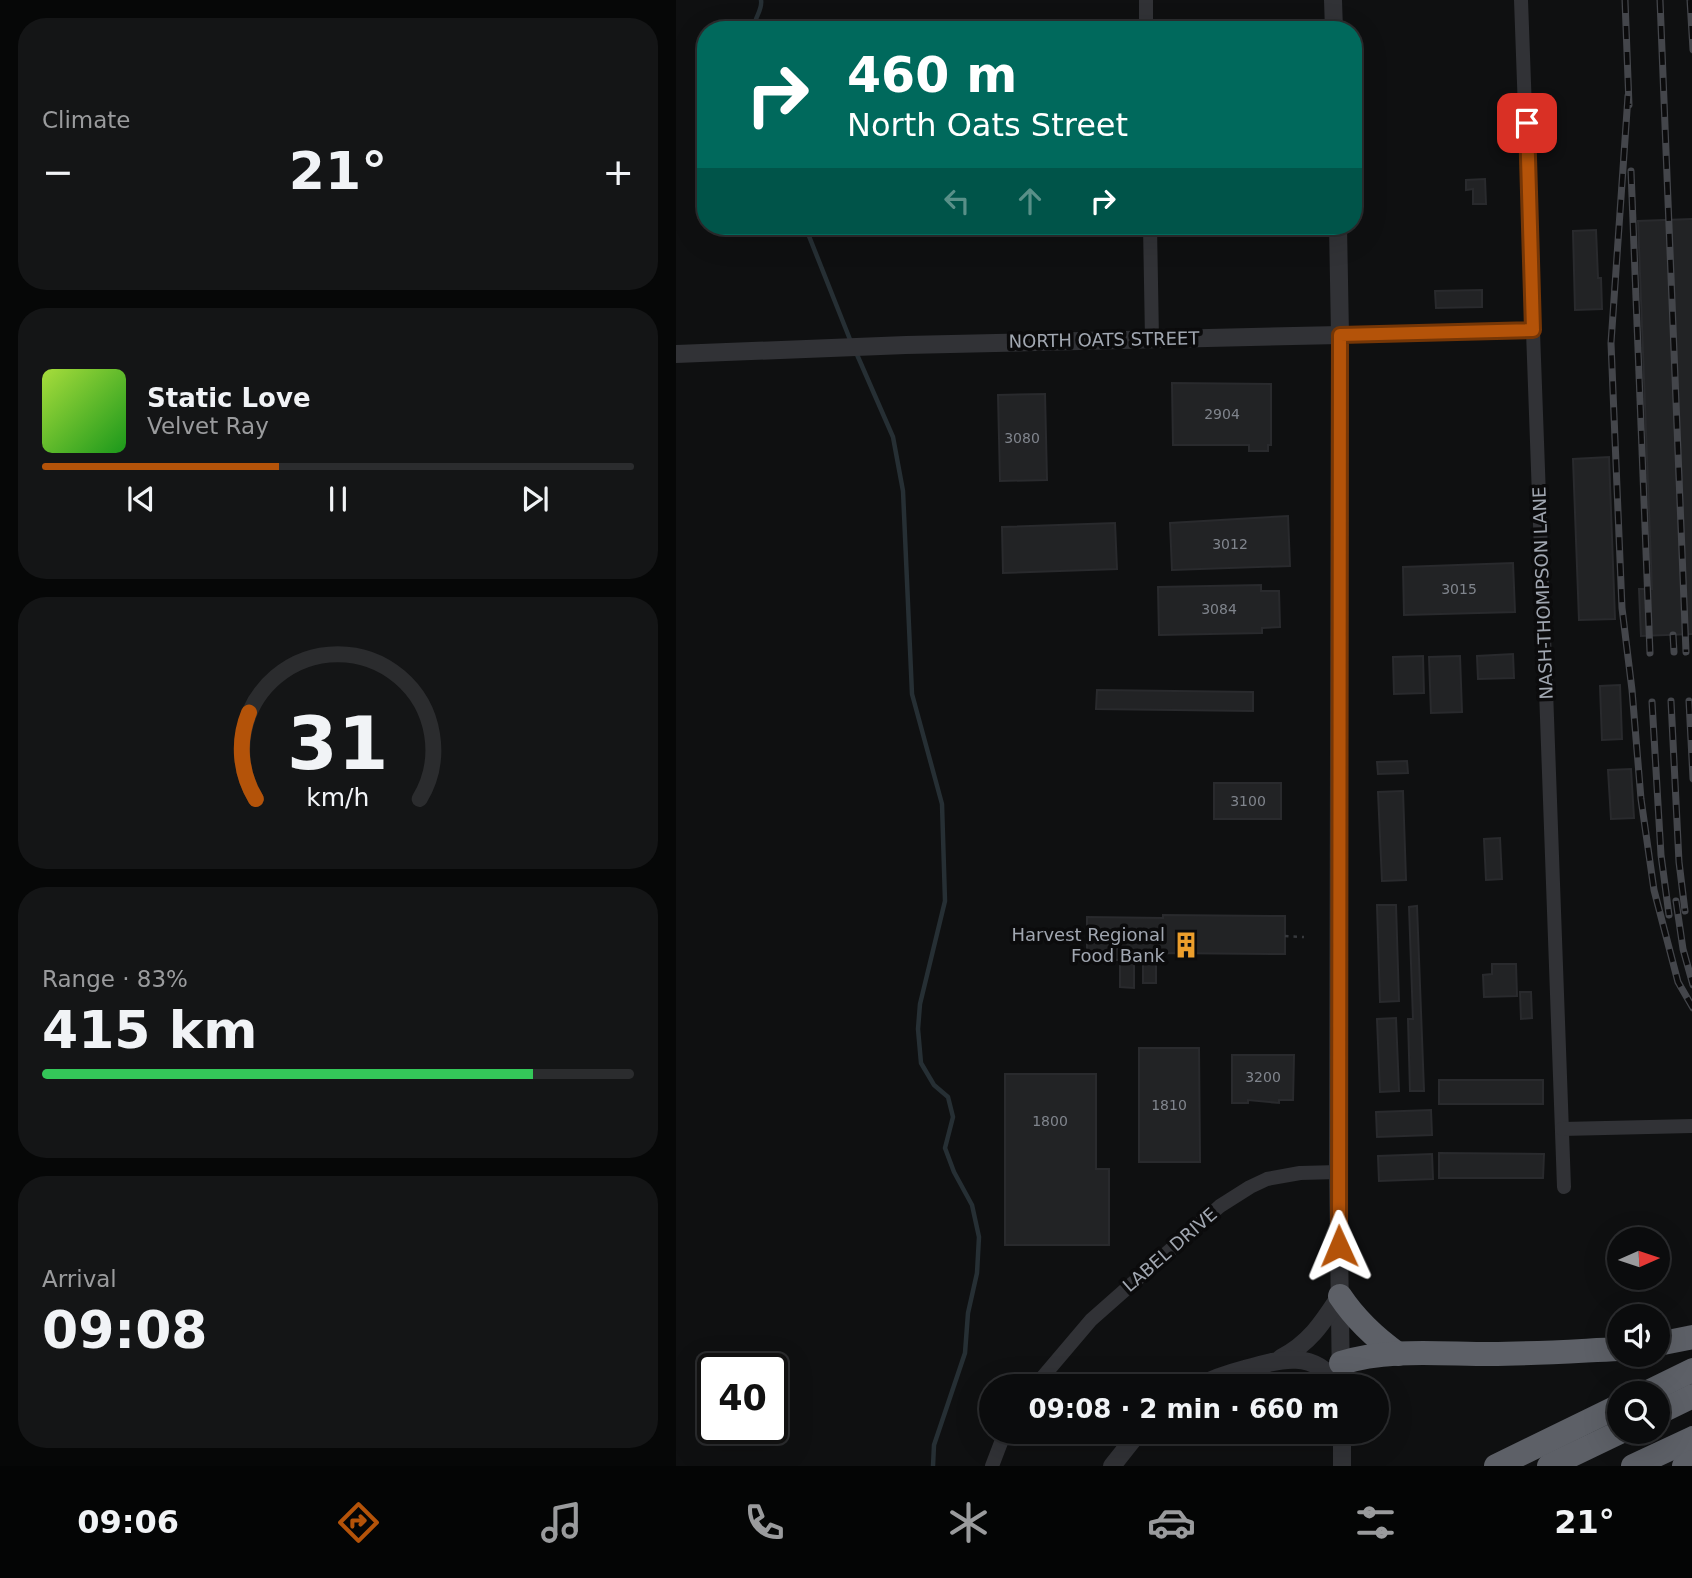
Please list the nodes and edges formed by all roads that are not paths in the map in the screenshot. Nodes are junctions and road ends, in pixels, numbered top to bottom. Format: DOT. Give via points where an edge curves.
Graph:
graph roads {
  1 [pos="1146,0"];
  2 [pos="1333,0"];
  3 [pos="1521,0"];
  4 [pos="1146,21"];
  5 [pos="1334,21"];
  6 [pos="1150,235"];
  7 [pos="1338,235"];
  8 [pos="1533,330"];
  9 [pos="1340,335"];
  10 [pos="1152,340"];
  11 [pos="676,355"];
  12 [pos="1693,1126"];
  13 [pos="1562,1129"];
  14 [pos="1338,1172"];
  15 [pos="1564,1187"];
  16 [pos="1340,1296"];
  17 [pos="1693,1337"];
  18 [pos="1670,1342"];
  19 [pos="1607,1350"];
  20 [pos="1398,1353"];
  21 [pos="1279,1359"];
  22 [pos="1693,1370"];
  23 [pos="1045,1374"];
  24 [pos="1229,1374"];
  25 [pos="1328,1374"];
  26 [pos="1340,1374"];
  27 [pos="1346,1374"];
  28 [pos="1670,1381"];
  29 [pos="1693,1396"];
  30 [pos="1670,1407"];
  31 [pos="1607,1412"];
  32 [pos="1693,1437"];
  33 [pos="1607,1438"];
  34 [pos="1000,1444"];
  35 [pos="1129,1444"];
  36 [pos="1342,1444"];
  37 [pos="1693,1462"];
  38 [pos="992,1466"];
  39 [pos="1112,1466"];
  40 [pos="1342,1466"];
  41 [pos="1496,1466"];
  42 [pos="1549,1466"];
  43 [pos="1633,1466"];
  44 [pos="1684,1466"];
  1 -- 4 [label="street"];
  2 -- 5 [label="street"];
  3 -- 8 [label="street, NASH-THOMPSON LANE"];
  6 -- 10 [label="street"];
  7 -- 9 [label="street"];
  8 -- 9 [label="street, NORTH OATS STREET"];
  8 -- 13 [label="street, NASH-THOMPSON LANE"];
  9 -- 10 [label="street, NORTH OATS STREET"];
  9 -- 14 [label="street"];
  10 -- 11 [label="street, NORTH OATS STREET"];
  12 -- 13 [label="street"];
  13 -- 15 [label="street, NASH-THOMPSON LANE"];
  14 -- 16 [label="street"];
  14 -- 23 [label="street, LABEL DRIVE" via="1267,1179 1220,1206 1091,1320"];
  16 -- 20 [label="highway" via="1370,1333"];
  16 -- 21 [label="street" via="1315,1334"];
  16 -- 26 [label="street"];
  17 -- 18 [label="highway"];
  19 -- 20 [label="highway"];
  20 -- 27 [label="highway" via="1377,1355"];
  21 -- 24 [label="street"];
  21 -- 25 [label="street" via="1302,1360"];
  22 -- 28 [label="highway"];
  29 -- 30 [label="highway"];
  31 -- 41 [label="highway"];
  32 -- 43 [label="highway"];
  33 -- 42 [label="highway"];
  34 -- 38 [label="street"];
  35 -- 39 [label="street"];
  36 -- 40 [label="street"];
  37 -- 44 [label="highway"];
}
